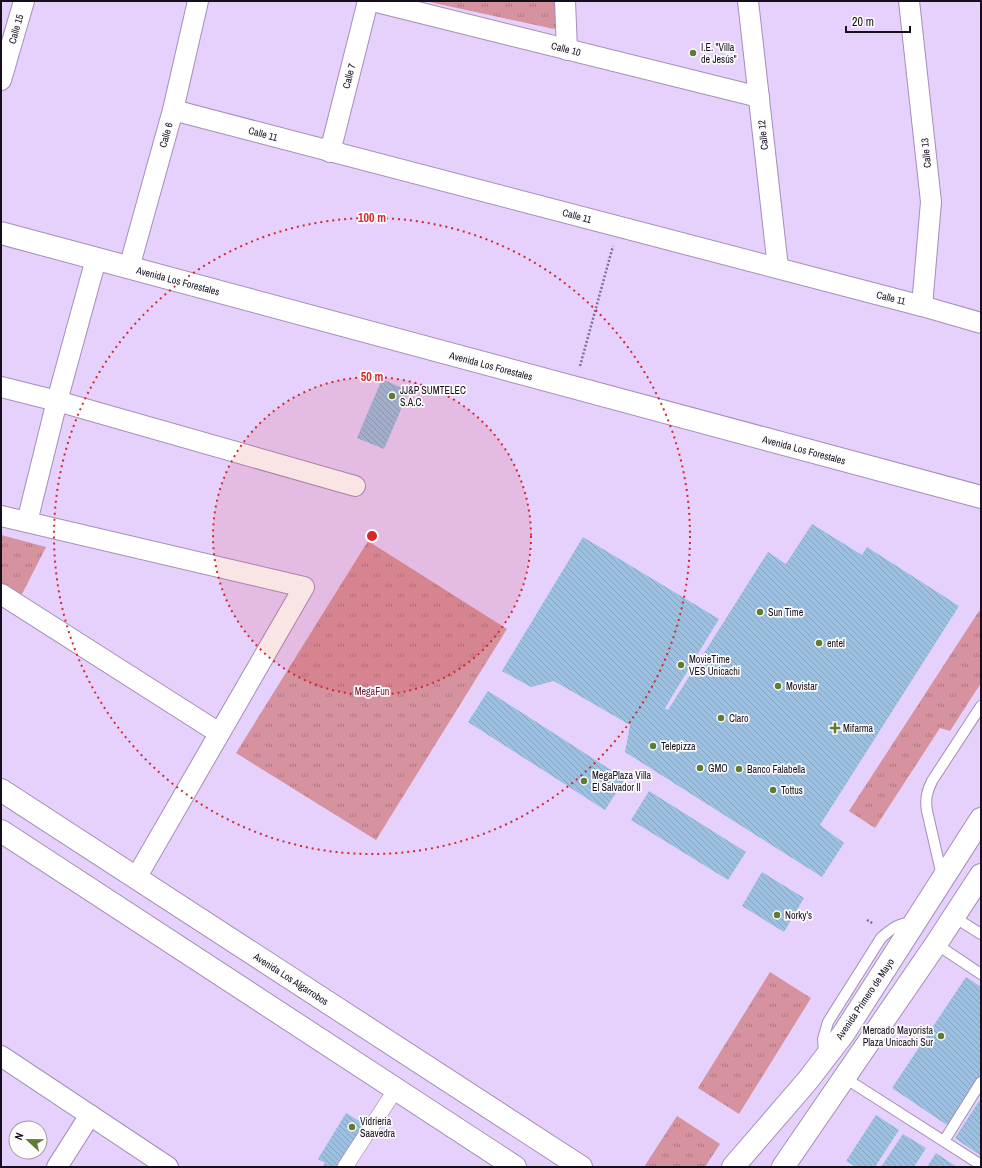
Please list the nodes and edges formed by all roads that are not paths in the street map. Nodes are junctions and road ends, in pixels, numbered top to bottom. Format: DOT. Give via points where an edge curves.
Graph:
graph roads {
  1 [pos="24,1"];
  2 [pos="198,1"];
  3 [pos="368,1"];
  4 [pos="373,1"];
  5 [pos="565,1"];
  6 [pos="748,1"];
  7 [pos="909,1"];
  8 [pos="567,50"];
  9 [pos="1,80"];
  10 [pos="759,97"];
  11 [pos="173,110"];
  12 [pos="330,152"];
  13 [pos="1,234"];
  14 [pos="96,259"];
  15 [pos="129,268"];
  16 [pos="778,268"];
  17 [pos="922,306"];
  18 [pos="981,323"];
  19 [pos="1,387"];
  20 [pos="57,401"];
  21 [pos="355,486"];
  22 [pos="981,497"];
  23 [pos="1,516"];
  24 [pos="27,522"];
  25 [pos="1,594"];
  26 [pos="981,706"];
  27 [pos="219,733"];
  28 [pos="1,790"];
  29 [pos="981,819"];
  30 [pos="1,831"];
  31 [pos="981,875"];
  32 [pos="136,878"];
  33 [pos="942,879"];
  34 [pos="954,917"];
  35 [pos="981,934"];
  36 [pos="936,944"];
  37 [pos="981,974"];
  38 [pos="1,1056"];
  39 [pos="845,1078"];
  40 [pos="981,1082"];
  41 [pos="396,1089"];
  42 [pos="90,1115"];
  43 [pos="944,1141"];
  44 [pos="981,1165"];
  45 [pos="57,1167"];
  46 [pos="168,1167"];
  47 [pos="345,1167"];
  48 [pos="515,1167"];
  49 [pos="581,1167"];
  50 [pos="733,1167"];
  51 [pos="783,1167"];
  1 -- 9 [label="street, Calle 15"];
  2 -- 11 [label="street, Calle 6"];
  3 -- 12 [label="street, Calle 7"];
  4 -- 8 [label="street, Calle 10"];
  5 -- 8 [label="street"];
  6 -- 10 [label="street, Calle 12"];
  7 -- 17 [label="street, Calle 13" via="931,202"];
  8 -- 10 [label="street, Calle 10"];
  10 -- 16 [label="street, Calle 12"];
  11 -- 12 [label="street, Calle 11"];
  11 -- 15 [label="street, Calle 6"];
  12 -- 16 [label="street, Calle 11"];
  13 -- 14 [label="street, Avenida Los Forestales"];
  14 -- 15 [label="street, Avenida Los Forestales"];
  14 -- 20 [label="street"];
  15 -- 22 [label="street, Avenida Los Forestales"];
  16 -- 17 [label="street, Calle 11"];
  17 -- 18 [label="street, Calle 11"];
  19 -- 20 [label="street"];
  20 -- 21 [label="street"];
  20 -- 24 [label="street"];
  23 -- 24 [label="street"];
  24 -- 27 [label="street" via="304,587"];
  25 -- 27 [label="street"];
  26 -- 33 [label="lane" via="927,791 926,811"];
  27 -- 32 [label="street"];
  28 -- 32 [label="street, Avenida Los Algarrobos"];
  29 -- 33 [label="street, Avenida Primero de Mayo"];
  30 -- 41 [label="street"];
  31 -- 34 [label="street"];
  32 -- 49 [label="street, Avenida Los Algarrobos"];
  33 -- 50 [label="street, Avenida Primero de Mayo" via="844,1033"];
  34 -- 35 [label="lane"];
  34 -- 36 [label="street"];
  36 -- 37 [label="lane"];
  36 -- 39 [label="street"];
  38 -- 42 [label="street"];
  39 -- 43 [label="lane"];
  39 -- 51 [label="street"];
  40 -- 43 [label="lane"];
  41 -- 47 [label="street"];
  41 -- 48 [label="street"];
  42 -- 45 [label="street"];
  42 -- 46 [label="street"];
  43 -- 44 [label="lane"];
}
